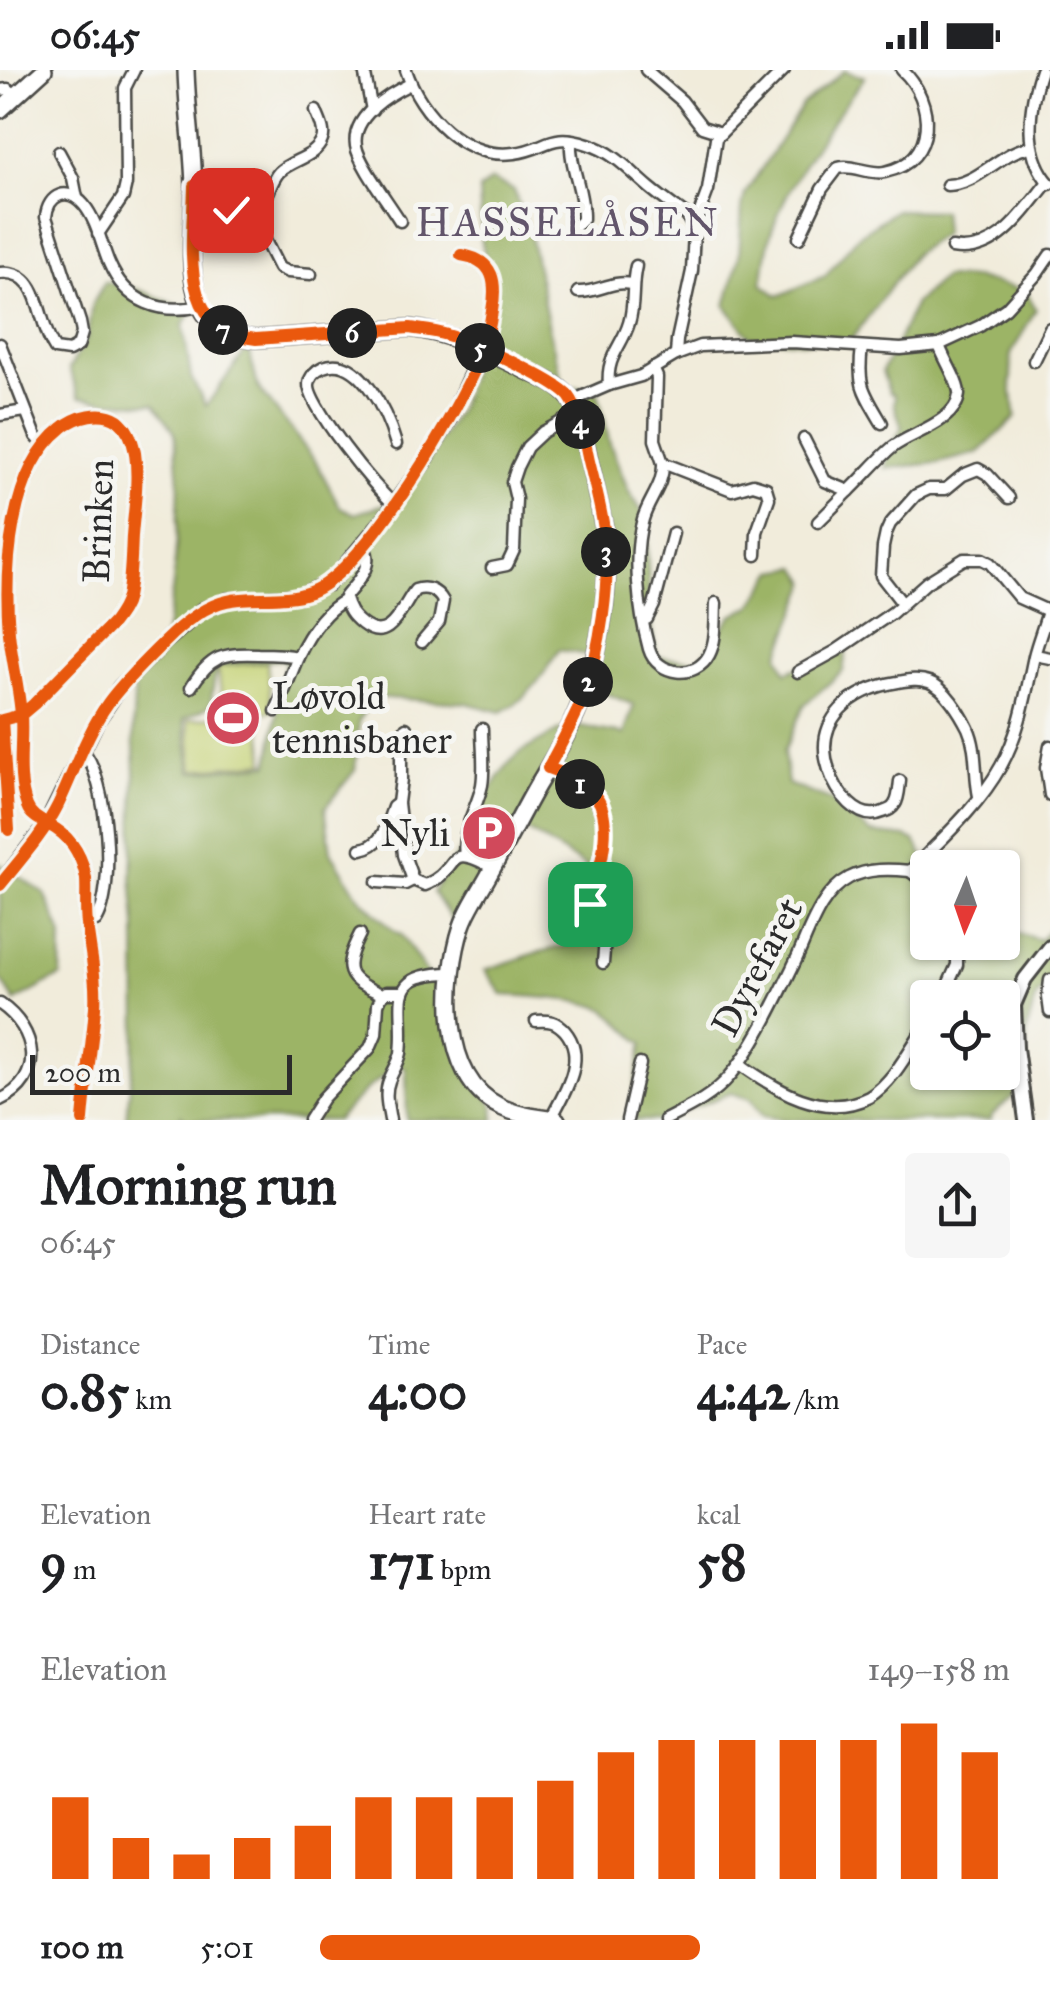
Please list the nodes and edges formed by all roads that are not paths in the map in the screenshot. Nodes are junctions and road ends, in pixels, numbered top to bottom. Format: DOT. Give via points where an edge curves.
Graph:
graph roads {
  1 [pos="44,70"];
  2 [pos="134,70"];
  3 [pos="186,70"];
  4 [pos="364,70"];
  5 [pos="406,70"];
  6 [pos="646,70"];
  7 [pos="902,70"];
  8 [pos="778,72"];
  9 [pos="1042,72"];
  10 [pos="410,84"];
  11 [pos="8,93"];
  12 [pos="0,110"];
  13 [pos="316,110"];
  14 [pos="372,110"];
  15 [pos="720,134"];
  16 [pos="571,140"];
  17 [pos="1032,147"];
  18 [pos="59,152"];
  19 [pos="1049,183"];
  20 [pos="947,184"];
  21 [pos="194,186"];
  22 [pos="78,198"];
  23 [pos="251,213"];
  24 [pos="400,220"];
  25 [pos="692,225"];
  26 [pos="574,228"];
  27 [pos="98,234"];
  28 [pos="799,238"];
  29 [pos="952,248"];
  30 [pos="462,255"];
  31 [pos="1050,255"];
  32 [pos="636,266"];
  33 [pos="0,272"];
  34 [pos="310,274"];
  35 [pos="631,284"];
  36 [pos="578,292"];
  37 [pos="200,306"];
  38 [pos="1050,328"];
  39 [pos="0,344"];
  40 [pos="939,345"];
  41 [pos="862,348"];
  42 [pos="484,350"];
  43 [pos="676,355"];
  44 [pos="1034,360"];
  45 [pos="654,368"];
  46 [pos="610,385"];
  47 [pos="575,409"];
  48 [pos="25,411"];
  49 [pos="0,415"];
  50 [pos="882,423"];
  51 [pos="804,439"];
  52 [pos="396,444"];
  53 [pos="44,445"];
  54 [pos="663,463"];
  55 [pos="849,491"];
  56 [pos="1009,498"];
  57 [pos="394,504"];
  58 [pos="818,522"];
  59 [pos="673,533"];
  60 [pos="6,541"];
  61 [pos="363,546"];
  62 [pos="756,555"];
  63 [pos="492,568"];
  64 [pos="345,600"];
  65 [pos="716,602"];
  66 [pos="902,603"];
  67 [pos="1049,610"];
  68 [pos="644,619"];
  69 [pos="422,642"];
  70 [pos="1034,655"];
  71 [pos="298,657"];
  72 [pos="1050,658"];
  73 [pos="798,672"];
  74 [pos="191,687"];
  75 [pos="276,711"];
  76 [pos="21,715"];
  77 [pos="406,728"];
  78 [pos="482,729"];
  79 [pos="1050,746"];
  80 [pos="83,750"];
  81 [pos="548,768"];
  82 [pos="900,781"];
  83 [pos="1050,795"];
  84 [pos="979,796"];
  85 [pos="398,803"];
  86 [pos="47,824"];
  87 [pos="9,830"];
  88 [pos="361,849"];
  89 [pos="931,850"];
  90 [pos="465,855"];
  91 [pos="493,868"];
  92 [pos="910,871"];
  93 [pos="412,880"];
  94 [pos="377,882"];
  95 [pos="0,885"];
  96 [pos="87,924"];
  97 [pos="360,934"];
  98 [pos="1050,947"];
  99 [pos="603,963"];
  100 [pos="452,974"];
  101 [pos="1050,980"];
  102 [pos="402,992"];
  103 [pos="382,994"];
  104 [pos="0,1004"];
  105 [pos="1050,1009"];
  106 [pos="536,1021"];
  107 [pos="910,1048"];
  108 [pos="640,1064"];
  109 [pos="740,1064"];
  110 [pos="0,1100"];
  111 [pos="84,1120"];
  112 [pos="308,1120"];
  113 [pos="390,1120"];
  114 [pos="553,1120"];
  115 [pos="627,1120"];
  116 [pos="665,1120"];
  117 [pos="1026,1120"];
  1 -- 11 [label="main road"];
  2 -- 27 [label="street" via="125,88 126,184"];
  3 -- 21 [label="main road"];
  4 -- 14 [label="street"];
  5 -- 10 [label="street"];
  6 -- 15 [label="street" via="702,127"];
  7 -- 28 [label="street" via="925,108 919,149 882,173 838,168"];
  8 -- 15 [label="street"];
  9 -- 17 [label="street" via="1032,106"];
  10 -- 14 [label="street"];
  10 -- 16 [label="street" via="434,118 471,146 514,153"];
  11 -- 12 [label="main road"];
  13 -- 23 [label="street" via="320,144 278,173"];
  14 -- 24 [label="street" via="357,131 357,152"];
  15 -- 25 [label="street"];
  16 -- 25 [label="street" via="616,157"];
  16 -- 26 [label="street" via="583,208"];
  17 -- 19 [label="street"];
  17 -- 20 [label="street" via="1019,148 962,183"];
  18 -- 22 [label="street"];
  19 -- 29 [label="street" via="999,237 970,249"];
  21 -- 23 [label="street" via="236,213"];
  21 -- 37 [label="main road"];
  22 -- 27 [label="street"];
  22 -- 33 [label="street" via="56,197 46,217 80,322 78,346 55,350 28,282 18,273"];
  23 -- 34 [label="street" via="280,268"];
  25 -- 43 [label="street" via="692,271"];
  27 -- 37 [label="street" via="116,277 134,296 165,309"];
  30 -- 42 [label="street" via="486,265 495,283"];
  31 -- 40 [label="street" via="1006,308"];
  32 -- 35 [label="street"];
  35 -- 36 [label="street"];
  35 -- 46 [label="street" via="629,324 610,361"];
  37 -- 42 [label="main road" via="217,326 250,339 410,328"];
  38 -- 44 [label="street"];
  39 -- 48 [label="street"];
  40 -- 41 [label="street"];
  40 -- 55 [label="street" via="958,388 954,406 892,448"];
  41 -- 43 [label="street" via="768,342 700,346"];
  41 -- 50 [label="street" via="862,390"];
  42 -- 47 [label="main road" via="552,383"];
  42 -- 57 [label="street" via="437,442"];
  43 -- 45 [label="street"];
  45 -- 46 [label="street"];
  45 -- 54 [label="street" via="655,440"];
  46 -- 47 [label="street"];
  47 -- 63 [label="street" via="522,457 512,482 514,550 507,565"];
  47 -- 81 [label="main road" via="605,535 606,586 585,692"];
  48 -- 49 [label="street"];
  48 -- 53 [label="street"];
  51 -- 55 [label="street" via="825,480"];
  52 -- 57 [label="street" via="360,377 331,365 311,377 312,398"];
  53 -- 60 [label="street, Brinken"];
  53 -- 76 [label="street, Brinken" via="68,422 92,415 114,418 128,431 137,473 128,594 120,615"];
  54 -- 62 [label="street" via="732,490 762,485 767,507"];
  54 -- 68 [label="street" via="638,544"];
  55 -- 58 [label="street"];
  56 -- 66 [label="street" via="978,469 946,489 916,496 890,524 883,546 881,576"];
  57 -- 61 [label="street"];
  59 -- 68 [label="street" via="654,605"];
  60 -- 76 [label="street, Brinken"];
  61 -- 64 [label="street" via="368,564"];
  61 -- 80 [label="street" via="314,591 228,600 193,617 120,687"];
  64 -- 69 [label="street" via="356,620 382,631 414,590 434,591 442,616"];
  64 -- 71 [label="street" via="321,620"];
  65 -- 68 [label="street" via="711,652 690,670 671,671 656,662"];
  66 -- 67 [label="street" via="972,558 990,563 1019,598"];
  66 -- 73 [label="street"];
  67 -- 70 [label="street"];
  70 -- 72 [label="street"];
  70 -- 84 [label="street" via="1010,745"];
  71 -- 74 [label="street" via="227,654 205,667"];
  71 -- 75 [label="street"];
  76 -- 86 [label="street, Brinken" via="26,804"];
  76 -- 87 [label="street, Brinken" via="1,723"];
  77 -- 85 [label="street"];
  78 -- 90 [label="street" via="481,790"];
  79 -- 83 [label="street"];
  80 -- 86 [label="street"];
  80 -- 96 [label="street" via="93,767 106,842 104,906"];
  81 -- 91 [label="main road"];
  81 -- 99 [label="street" via="589,790 601,806 602,853 588,898 603,920"];
  82 -- 84 [label="street" via="888,811 876,815 854,808 828,769 828,732 854,696 923,680 937,686 967,727"];
  84 -- 89 [label="street"];
  85 -- 88 [label="street" via="378,842"];
  85 -- 93 [label="street"];
  86 -- 95 [label="street"];
  86 -- 96 [label="street, Brinken" via="70,840 83,865"];
  90 -- 91 [label="street"];
  90 -- 93 [label="street" via="432,883"];
  91 -- 100 [label="main road" via="464,922"];
  92 -- 109 [label="street, Dyrefaret" via="858,874 836,889 816,915"];
  93 -- 94 [label="street"];
  96 -- 111 [label="street, Brinken" via="95,996"];
  97 -- 103 [label="street" via="351,950 352,974"];
  98 -- 117 [label="street" via="1014,1005"];
  100 -- 102 [label="street" via="414,978"];
  100 -- 114 [label="main road" via="450,1018 465,1072 500,1107"];
  101 -- 105 [label="street"];
  102 -- 103 [label="street"];
  102 -- 113 [label="street" via="400,1055 386,1094"];
  103 -- 112 [label="street" via="370,1048"];
  104 -- 110 [label="street" via="22,1026 31,1060 26,1081"];
  106 -- 114 [label="street" via="559,1024 576,1054"];
  107 -- 109 [label="street" via="871,1097 847,1112 786,1096"];
  108 -- 115 [label="street"];
  109 -- 116 [label="street, Dyrefaret" via="715,1091"];
}
